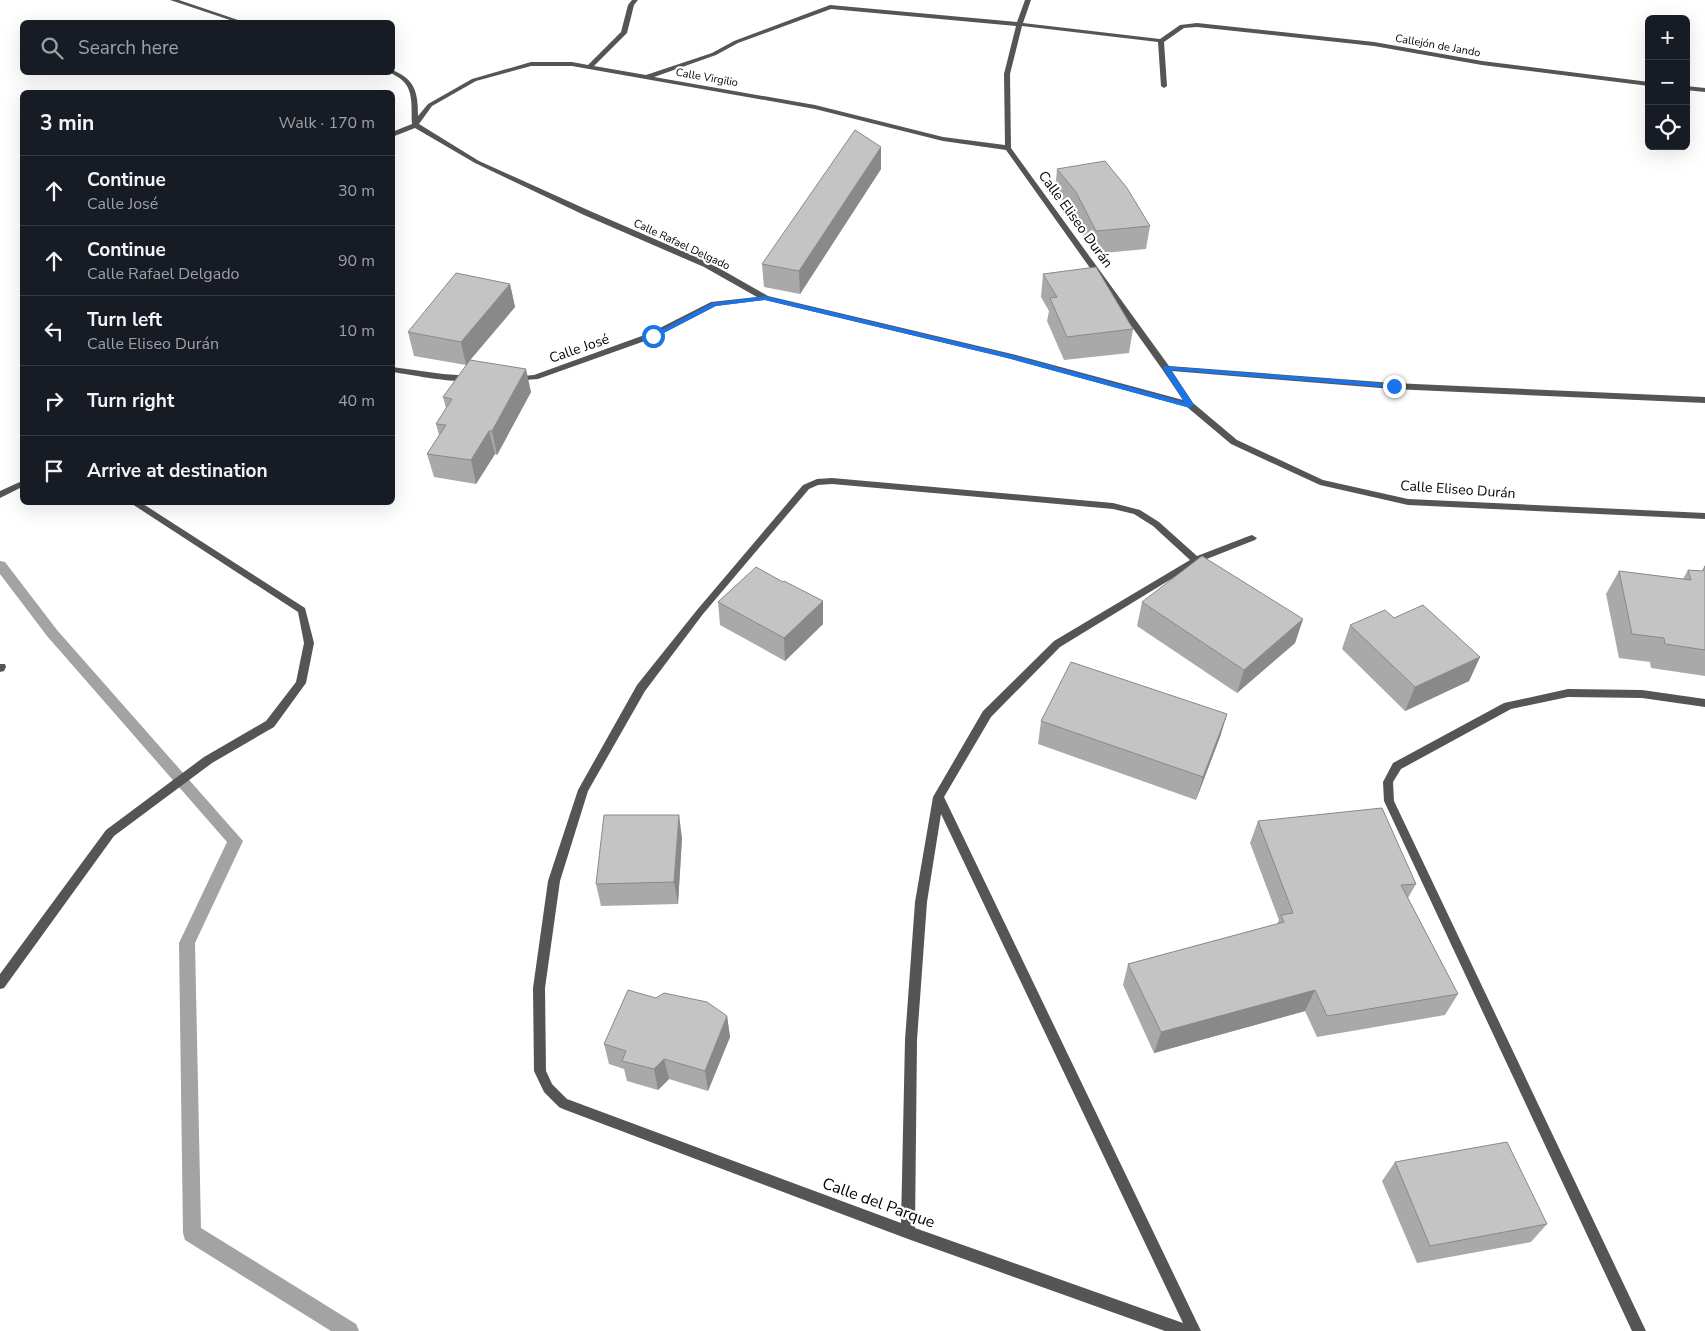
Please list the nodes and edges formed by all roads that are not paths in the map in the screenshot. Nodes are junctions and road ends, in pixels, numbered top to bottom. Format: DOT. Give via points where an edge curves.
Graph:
graph roads {
  1 [pos="173,0"];
  2 [pos="635,0"];
  3 [pos="1028,0"];
  4 [pos="235,20"];
  5 [pos="1019,24"];
  6 [pos="1161,41"];
  7 [pos="590,67"];
  8 [pos="395,73"];
  9 [pos="646,77"];
  10 [pos="1645,83"];
  11 [pos="1164,86"];
  12 [pos="1690,88"];
  13 [pos="1705,90"];
  14 [pos="415,125"];
  15 [pos="395,134"];
  16 [pos="1008,148"];
  17 [pos="765,298"];
  18 [pos="1166,368"];
  19 [pos="395,369"];
  20 [pos="478,379"];
  21 [pos="506,380"];
  22 [pos="1705,400"];
  23 [pos="1190,405"];
  24 [pos="20,485"];
  25 [pos="0,495"];
  26 [pos="138,505"];
  27 [pos="1705,516"];
  28 [pos="1252,538"];
  29 [pos="1196,560"];
  30 [pos="1705,703"];
  31 [pos="938,797"];
  32 [pos="0,984"];
  33 [pos="908,1232"];
  34 [pos="1185,1331"];
  35 [pos="1194,1331"];
  36 [pos="1639,1331"];
  1 -- 4 [label="street"];
  2 -- 7 [label="street" via="624,33"];
  3 -- 5 [label="street"];
  5 -- 6 [label="street"];
  5 -- 9 [label="street" via="830,7 736,42 714,54"];
  5 -- 16 [label="street" via="1007,74"];
  6 -- 10 [label="street, Callejón de Jando" via="1182,26 1197,25 1374,44 1482,63"];
  6 -- 11 [label="street"];
  7 -- 9 [label="street, Calle Virgilio"];
  7 -- 14 [label="street, Calle Virgilio" via="531,64 474,80 430,105"];
  8 -- 14 [label="street" via="404,77 412,90"];
  9 -- 16 [label="street, Calle Virgilio" via="815,107 943,138"];
  12 -- 13 [label="street"];
  14 -- 15 [label="street"];
  14 -- 17 [label="street, Calle Rafael Delgado" via="478,162 707,265"];
  16 -- 18 [label="street, Calle Eliseo Durán"];
  17 -- 21 [label="street, Calle José" via="714,304 653,336 535,377"];
  17 -- 23 [label="street, Calle Rafael Delgado" via="1010,356"];
  18 -- 22 [label="street" via="1394,386"];
  18 -- 23 [label="street, Calle Eliseo Durán"];
  19 -- 20 [label="street"];
  23 -- 27 [label="street, Calle Eliseo Durán" via="1234,442 1320,482 1408,502"];
  24 -- 25 [label="street"];
  26 -- 32 [label="street" via="302,610 309,643 301,683 270,724 208,760 110,833"];
  28 -- 29 [label="street"];
  29 -- 31 [label="street" via="1057,644 988,714"];
  29 -- 33 [label="street, Calle del Parque" via="1156,524 1137,512 1114,506 817,482 806,487 700,612 641,688 583,790 554,880 539,988 540,1071 548,1088 563,1103"];
  30 -- 36 [label="street" via="1642,694 1568,692 1508,706 1396,766 1388,782 1389,800"];
  31 -- 33 [label="street" via="921,902 911,1040"];
  31 -- 35 [label="street"];
  33 -- 34 [label="street, Calle del Parque"];
}
